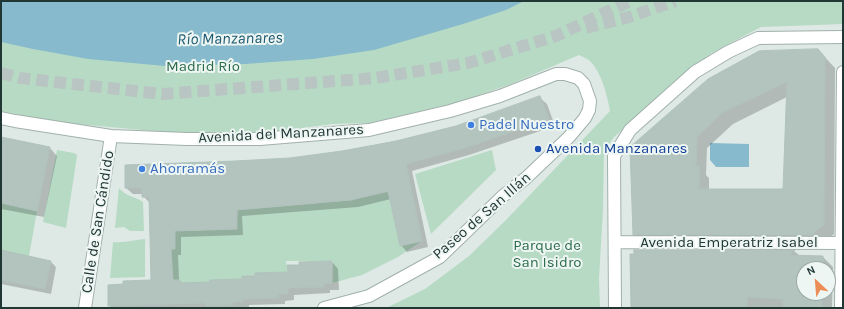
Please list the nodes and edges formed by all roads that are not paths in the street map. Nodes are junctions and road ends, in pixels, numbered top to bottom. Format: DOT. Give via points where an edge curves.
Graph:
graph roads {
  1 [pos="843,37"];
  2 [pos="843,72"];
  3 [pos="578,78"];
  4 [pos="1,118"];
  5 [pos="111,136"];
  6 [pos="614,242"];
  7 [pos="842,243"];
  8 [pos="85,308"];
  9 [pos="324,308"];
  10 [pos="615,308"];
  11 [pos="841,308"];
  1 -- 6 [label="street" via="758,38 695,72 662,101 630,130 614,156"];
  2 -- 7 [label="street"];
  3 -- 5 [label="street, Avenida del Manzanares" via="556,74 500,96 450,111 369,130 260,139"];
  3 -- 9 [label="street, Paseo de San Illán" via="590,101 585,118 547,158 440,257 369,296"];
  4 -- 5 [label="street, Avenida del Manzanares"];
  5 -- 8 [label="street, Calle de San Cándido"];
  6 -- 7 [label="street, Avenida Emperatriz Isabel"];
  6 -- 10 [label="street"];
  7 -- 11 [label="street"];
}
